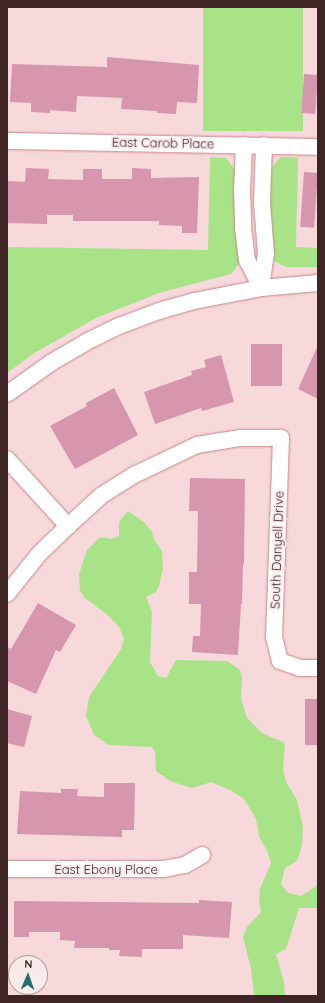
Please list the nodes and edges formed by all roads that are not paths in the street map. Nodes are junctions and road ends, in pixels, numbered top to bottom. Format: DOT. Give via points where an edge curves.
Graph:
graph roads {
  1 [pos="7,141"];
  2 [pos="244,145"];
  3 [pos="264,145"];
  4 [pos="318,147"];
  5 [pos="318,283"];
  6 [pos="261,288"];
  7 [pos="7,394"];
  8 [pos="7,459"];
  9 [pos="68,526"];
  10 [pos="7,594"];
  11 [pos="318,668"];
  12 [pos="202,855"];
  13 [pos="7,869"];
  1 -- 2 [label="street, East Carob Place"];
  2 -- 3 [label="street, East Carob Place"];
  2 -- 6 [label="street" via="242,190 247,260"];
  3 -- 4 [label="street, East Carob Place"];
  3 -- 6 [label="street" via="262,203 266,254"];
  5 -- 6 [label="street"];
  6 -- 7 [label="street" via="194,301 119,326 52,362"];
  8 -- 9 [label="street"];
  9 -- 10 [label="street" via="39,554"];
  9 -- 11 [label="street, South Danyell Drive" via="102,495 128,479 197,445 240,438 281,438 274,637 280,661 300,668"];
  12 -- 13 [label="street, East Ebony Place" via="185,865 164,870"];
}
